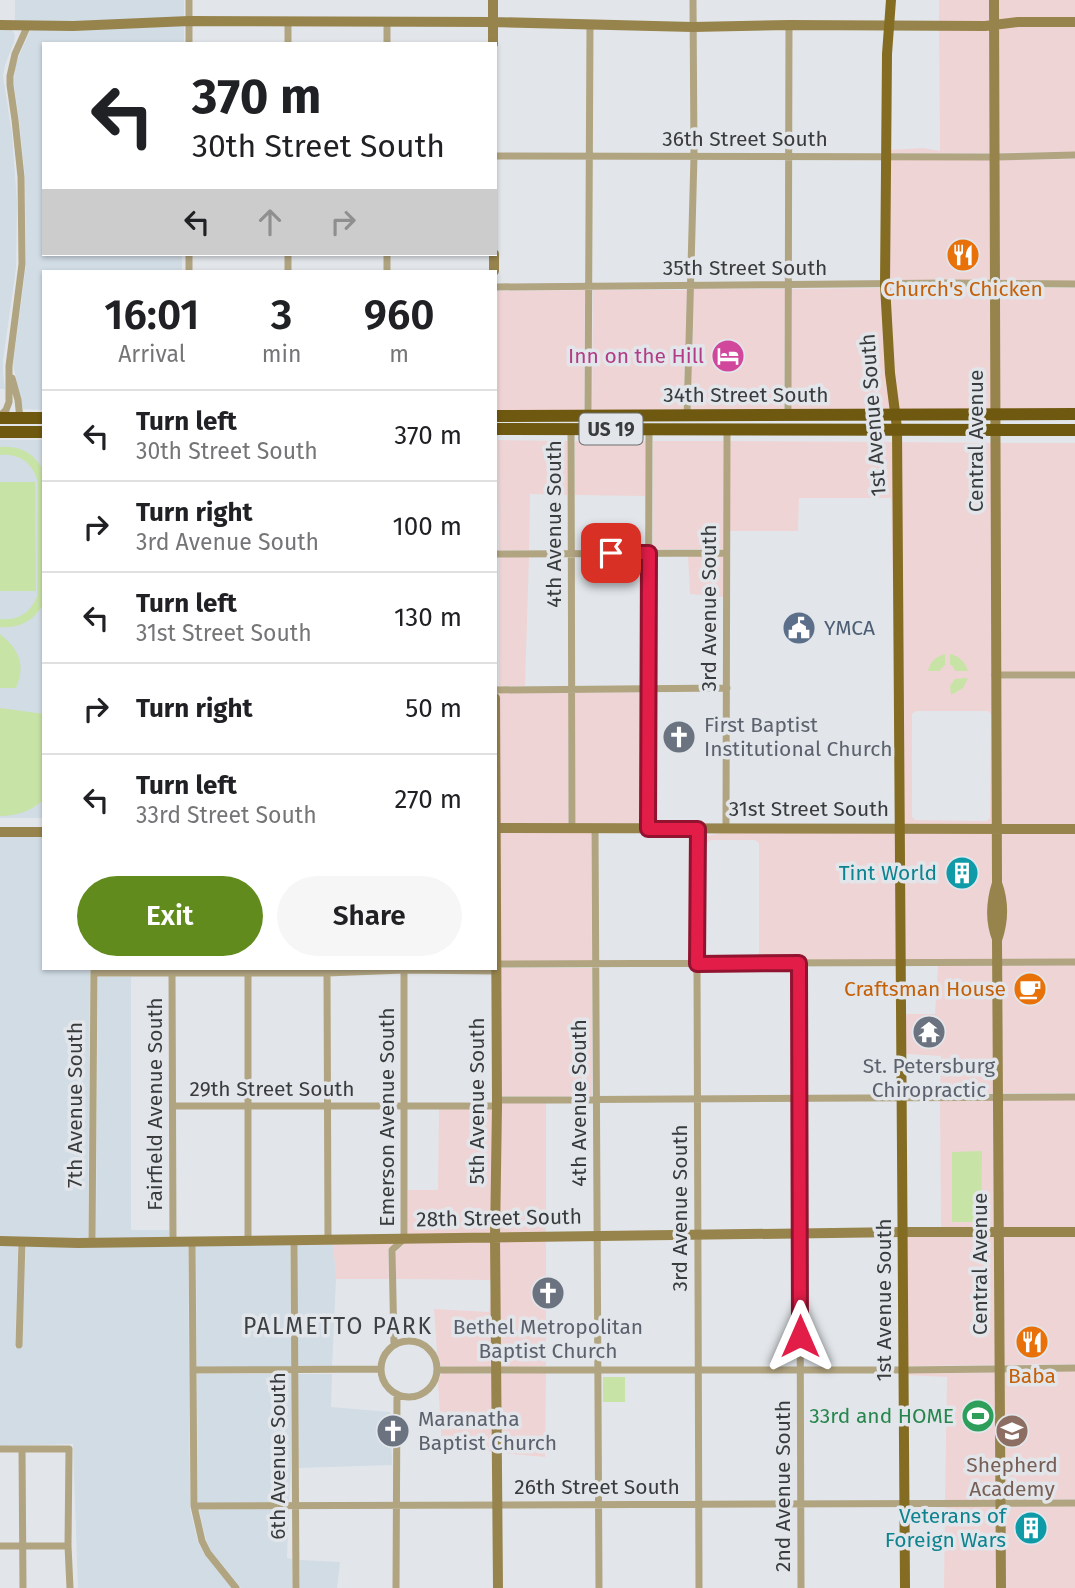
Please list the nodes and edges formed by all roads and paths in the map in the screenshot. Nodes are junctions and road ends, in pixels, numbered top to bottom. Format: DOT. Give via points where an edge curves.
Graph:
graph roads {
  1 [pos="188,0"];
  2 [pos="493,0"];
  3 [pos="693,0"];
  4 [pos="891,0"];
  5 [pos="994,0"];
  6 [pos="189,21"];
  7 [pos="288,22"];
  8 [pos="493,22"];
  9 [pos="1075,22"];
  10 [pos="387,23"];
  11 [pos="994,24"];
  12 [pos="590,25"];
  13 [pos="789,25"];
  14 [pos="0,26"];
  15 [pos="29,26"];
  16 [pos="890,26"];
  17 [pos="693,27"];
  18 [pos="189,42"];
  19 [pos="288,42"];
  20 [pos="387,42"];
  21 [pos="493,42"];
  22 [pos="1075,155"];
  23 [pos="497,156"];
  24 [pos="590,156"];
  25 [pos="694,156"];
  26 [pos="789,156"];
  27 [pos="885,156"];
  28 [pos="994,157"];
  29 [pos="995,284"];
  30 [pos="1075,284"];
  31 [pos="789,285"];
  32 [pos="885,285"];
  33 [pos="691,286"];
  34 [pos="497,287"];
  35 [pos="589,287"];
  36 [pos="9,366"];
  37 [pos="847,414"];
  38 [pos="895,414"];
  39 [pos="588,415"];
  40 [pos="687,415"];
  41 [pos="784,415"];
  42 [pos="996,415"];
  43 [pos="1075,415"];
  44 [pos="497,416"];
  45 [pos="0,417"];
  46 [pos="42,418"];
  47 [pos="20,419"];
  48 [pos="897,428"];
  49 [pos="497,429"];
  50 [pos="571,429"];
  51 [pos="633,429"];
  52 [pos="649,429"];
  53 [pos="727,429"];
  54 [pos="810,429"];
  55 [pos="996,429"];
  56 [pos="1075,429"];
  57 [pos="0,430"];
  58 [pos="42,432"];
  59 [pos="571,553"];
  60 [pos="649,553"];
  61 [pos="726,553"];
  62 [pos="497,554"];
  63 [pos="995,675"];
  64 [pos="1075,675"];
  65 [pos="727,688"];
  66 [pos="572,689"];
  67 [pos="649,689"];
  68 [pos="497,690"];
  69 [pos="497,828"];
  70 [pos="572,828"];
  71 [pos="595,828"];
  72 [pos="900,828"];
  73 [pos="1075,828"];
  74 [pos="648,829"];
  75 [pos="698,829"];
  76 [pos="726,829"];
  77 [pos="997,829"];
  78 [pos="0,832"];
  79 [pos="42,832"];
  80 [pos="1075,962"];
  81 [pos="799,963"];
  82 [pos="998,963"];
  83 [pos="697,964"];
  84 [pos="901,964"];
  85 [pos="596,965"];
  86 [pos="497,968"];
  87 [pos="248,970"];
  88 [pos="327,970"];
  89 [pos="404,970"];
  90 [pos="496,970"];
  91 [pos="94,971"];
  92 [pos="172,971"];
  93 [pos="998,1097"];
  94 [pos="1075,1097"];
  95 [pos="800,1098"];
  96 [pos="902,1098"];
  97 [pos="698,1099"];
  98 [pos="596,1100"];
  99 [pos="497,1103"];
  100 [pos="173,1106"];
  101 [pos="248,1106"];
  102 [pos="328,1106"];
  103 [pos="404,1106"];
  104 [pos="999,1232"];
  105 [pos="1075,1232"];
  106 [pos="903,1233"];
  107 [pos="800,1234"];
  108 [pos="697,1235"];
  109 [pos="597,1236"];
  110 [pos="495,1237"];
  111 [pos="404,1238"];
  112 [pos="328,1239"];
  113 [pos="248,1240"];
  114 [pos="294,1240"];
  115 [pos="0,1241"];
  116 [pos="22,1241"];
  117 [pos="173,1241"];
  118 [pos="192,1241"];
  119 [pos="92,1242"];
  120 [pos="19,1345"];
  121 [pos="394,1345"];
  122 [pos="800,1368"];
  123 [pos="1075,1368"];
  124 [pos="381,1369"];
  125 [pos="597,1369"];
  126 [pos="698,1369"];
  127 [pos="1000,1369"];
  128 [pos="193,1370"];
  129 [pos="438,1370"];
  130 [pos="496,1370"];
  131 [pos="903,1370"];
  132 [pos="295,1371"];
  133 [pos="397,1394"];
  134 [pos="0,1449"];
  135 [pos="22,1449"];
  136 [pos="1000,1503"];
  137 [pos="1075,1503"];
  138 [pos="699,1504"];
  139 [pos="801,1504"];
  140 [pos="904,1504"];
  141 [pos="396,1505"];
  142 [pos="497,1505"];
  143 [pos="598,1505"];
  144 [pos="194,1506"];
  145 [pos="295,1506"];
  146 [pos="0,1546"];
  147 [pos="23,1546"];
  148 [pos="68,1546"];
  149 [pos="23,1588"];
  150 [pos="69,1588"];
  151 [pos="236,1588"];
  152 [pos="296,1588"];
  153 [pos="396,1588"];
  154 [pos="498,1588"];
  155 [pos="599,1588"];
  156 [pos="699,1588"];
  157 [pos="802,1588"];
  158 [pos="905,1588"];
  159 [pos="1001,1588"];
  1 -- 6 [label="street"];
  2 -- 8 [label="street"];
  3 -- 17 [label="street"];
  4 -- 16 [label="main road, 1st Avenue South"];
  5 -- 11 [label="street, Central Avenue"];
  6 -- 7 [label="street"];
  6 -- 15 [label="street"];
  6 -- 18 [label="street"];
  7 -- 10 [label="street"];
  7 -- 19 [label="street"];
  8 -- 10 [label="street"];
  8 -- 12 [label="street"];
  8 -- 21 [label="street"];
  9 -- 11 [label="street"];
  10 -- 20 [label="street"];
  11 -- 16 [label="street"];
  11 -- 28 [label="street, Central Avenue"];
  12 -- 17 [label="street"];
  12 -- 24 [label="street"];
  13 -- 16 [label="street"];
  13 -- 17 [label="street"];
  13 -- 26 [label="street"];
  14 -- 15 [label="street"];
  15 -- 36 [label="street" via="10,76 23,221"];
  16 -- 27 [label="main road, 1st Avenue South"];
  17 -- 25 [label="street"];
  22 -- 28 [label="street, 36th Street South"];
  23 -- 24 [label="street, 36th Street South"];
  24 -- 25 [label="street, 36th Street South"];
  24 -- 35 [label="street"];
  25 -- 26 [label="street, 36th Street South"];
  25 -- 33 [label="street"];
  26 -- 27 [label="street, 36th Street South"];
  26 -- 31 [label="street"];
  27 -- 28 [label="street, 36th Street South"];
  27 -- 32 [label="main road, 1st Avenue South"];
  28 -- 29 [label="street, Central Avenue"];
  29 -- 30 [label="street, 35th Street South"];
  29 -- 32 [label="street, 35th Street South"];
  29 -- 42 [label="street, Central Avenue"];
  31 -- 32 [label="street, 35th Street South"];
  31 -- 33 [label="street, 35th Street South"];
  31 -- 41 [label="street"];
  32 -- 38 [label="main road, 1st Avenue South"];
  33 -- 35 [label="street, 35th Street South"];
  33 -- 40 [label="street"];
  34 -- 35 [label="street, 35th Street South"];
  35 -- 39 [label="street"];
  36 -- 45 [label="street" via="9,402"];
  36 -- 47 [label="street"];
  37 -- 38 [label="highway, 34th Street South / US 19"];
  37 -- 41 [label="highway, 34th Street South / US 19"];
  37 -- 54 [label="highway" via="844,423 814,423"];
  38 -- 42 [label="highway, 34th Street South / US 19"];
  38 -- 48 [label="main road, 1st Avenue South"];
  39 -- 40 [label="highway, 34th Street South / US 19"];
  39 -- 44 [label="highway, 34th Street South / US 19"];
  40 -- 41 [label="highway, 34th Street South / US 19"];
  40 -- 51 [label="highway" via="677,424 641,424"];
  41 -- 53 [label="highway" via="776,423 735,423"];
  42 -- 43 [label="highway, US 19"];
  42 -- 55 [label="street, Central Avenue"];
  45 -- 47 [label="highway"];
  46 -- 47 [label="highway"];
  47 -- 57 [label="highway"];
  48 -- 54 [label="highway, 34th Street South / US 19"];
  48 -- 55 [label="highway, 34th Street South / US 19"];
  48 -- 72 [label="main road, 1st Avenue South"];
  49 -- 50 [label="highway, 34th Street South / US 19"];
  50 -- 51 [label="highway, 34th Street South / US 19"];
  50 -- 59 [label="street, 4th Avenue South"];
  51 -- 52 [label="highway, 34th Street South / US 19"];
  52 -- 53 [label="highway, 34th Street South / US 19"];
  52 -- 60 [label="street"];
  53 -- 54 [label="highway, 34th Street South / US 19"];
  53 -- 61 [label="street, 3rd Avenue South"];
  55 -- 56 [label="highway, US 19"];
  55 -- 63 [label="street, Central Avenue"];
  57 -- 58 [label="highway"];
  59 -- 60 [label="street"];
  59 -- 62 [label="street"];
  59 -- 66 [label="street, 4th Avenue South"];
  60 -- 61 [label="street"];
  60 -- 67 [label="street"];
  61 -- 65 [label="street, 3rd Avenue South"];
  63 -- 64 [label="street"];
  63 -- 77 [label="street, Central Avenue"];
  65 -- 67 [label="street"];
  65 -- 76 [label="street, 3rd Avenue South"];
  66 -- 67 [label="street"];
  66 -- 68 [label="street"];
  66 -- 70 [label="street, 4th Avenue South"];
  67 -- 74 [label="street"];
  69 -- 70 [label="street, 31st Street South"];
  70 -- 71 [label="street, 31st Street South"];
  71 -- 74 [label="street, 31st Street South"];
  71 -- 85 [label="street, 4th Avenue South"];
  72 -- 76 [label="street, 31st Street South"];
  72 -- 77 [label="street, 31st Street South"];
  72 -- 84 [label="main road, 1st Avenue South"];
  73 -- 77 [label="street, 31st Street South"];
  74 -- 75 [label="street, 31st Street South"];
  75 -- 76 [label="street, 31st Street South"];
  75 -- 83 [label="street, 3rd Avenue South"];
  77 -- 82 [label="street, Central Avenue" via="997,883 1002,898"];
  78 -- 79 [label="street"];
  80 -- 82 [label="street"];
  81 -- 83 [label="street"];
  81 -- 84 [label="street"];
  81 -- 95 [label="street, 2nd Avenue South"];
  82 -- 84 [label="street"];
  82 -- 93 [label="street, Central Avenue"];
  83 -- 85 [label="street"];
  83 -- 97 [label="street, 3rd Avenue South"];
  84 -- 96 [label="main road, 1st Avenue South"];
  85 -- 86 [label="street"];
  85 -- 98 [label="street, 4th Avenue South"];
  87 -- 88 [label="street"];
  87 -- 92 [label="street"];
  87 -- 101 [label="street"];
  88 -- 102 [label="street"];
  89 -- 103 [label="street, Emerson Avenue South"];
  90 -- 99 [label="street, 5th Avenue South"];
  91 -- 92 [label="street"];
  91 -- 119 [label="street, 7th Avenue South"];
  92 -- 100 [label="street, Fairfield Avenue South"];
  93 -- 94 [label="street, 29th Street South"];
  93 -- 96 [label="street, 29th Street South"];
  93 -- 104 [label="street, Central Avenue"];
  95 -- 96 [label="street, 29th Street South"];
  95 -- 97 [label="street, 29th Street South"];
  95 -- 107 [label="street, 2nd Avenue South"];
  96 -- 106 [label="main road, 1st Avenue South"];
  97 -- 98 [label="street, 29th Street South"];
  97 -- 108 [label="street, 3rd Avenue South"];
  98 -- 99 [label="street, 29th Street South"];
  98 -- 109 [label="street, 4th Avenue South"];
  99 -- 103 [label="street, 29th Street South"];
  99 -- 110 [label="street, 5th Avenue South"];
  100 -- 101 [label="street, 29th Street South"];
  100 -- 117 [label="street, Fairfield Avenue South"];
  101 -- 102 [label="street, 29th Street South"];
  101 -- 113 [label="street"];
  102 -- 103 [label="street, 29th Street South"];
  102 -- 112 [label="street"];
  103 -- 111 [label="street, Emerson Avenue South"];
  104 -- 105 [label="street, 28th Street South"];
  104 -- 106 [label="street, 28th Street South"];
  104 -- 127 [label="street, Central Avenue"];
  106 -- 107 [label="street, 28th Street South"];
  106 -- 131 [label="main road, 1st Avenue South"];
  107 -- 108 [label="street, 28th Street South"];
  107 -- 122 [label="street, 2nd Avenue South"];
  108 -- 109 [label="street, 28th Street South"];
  108 -- 126 [label="street, 3rd Avenue South"];
  109 -- 110 [label="street, 28th Street South"];
  109 -- 125 [label="street, 4th Avenue South"];
  110 -- 111 [label="street, 28th Street South"];
  110 -- 130 [label="street, 5th Avenue South"];
  111 -- 112 [label="street, 28th Street South"];
  111 -- 121 [label="street, Emerson Avenue South" via="392,1250"];
  112 -- 114 [label="street, 28th Street South"];
  113 -- 114 [label="street, 28th Street South"];
  113 -- 118 [label="street, 28th Street South"];
  114 -- 132 [label="street, 6th Avenue South"];
  115 -- 116 [label="street, 28th Street South"];
  116 -- 119 [label="street, 28th Street South"];
  116 -- 120 [label="street"];
  117 -- 118 [label="street, 28th Street South"];
  117 -- 119 [label="street, 28th Street South"];
  118 -- 128 [label="street"];
  121 -- 124 [label="street" via="385,1354"];
  121 -- 129 [label="street" via="406,1340 425,1345"];
  122 -- 126 [label="street"];
  122 -- 131 [label="street"];
  122 -- 139 [label="street, 2nd Avenue South"];
  123 -- 127 [label="street"];
  124 -- 132 [label="street"];
  124 -- 133 [label="street" via="385,1384"];
  125 -- 126 [label="street"];
  125 -- 130 [label="street"];
  125 -- 143 [label="street, 4th Avenue South"];
  126 -- 138 [label="street, 3rd Avenue South"];
  127 -- 131 [label="street"];
  127 -- 136 [label="street, Central Avenue"];
  128 -- 132 [label="street"];
  128 -- 144 [label="street"];
  129 -- 130 [label="street"];
  129 -- 133 [label="street" via="424,1393 415,1397"];
  130 -- 142 [label="street, 5th Avenue South"];
  131 -- 140 [label="main road, 1st Avenue South"];
  132 -- 145 [label="street, 6th Avenue South"];
  133 -- 141 [label="street"];
  134 -- 135 [label="street"];
  135 -- 147 [label="street"];
  135 -- 148 [label="street" via="69,1449"];
  136 -- 137 [label="street, 26th Street South"];
  136 -- 140 [label="street, 26th Street South"];
  136 -- 159 [label="street, Central Avenue"];
  138 -- 139 [label="street, 26th Street South"];
  138 -- 143 [label="street, 26th Street South"];
  138 -- 156 [label="street, 3rd Avenue South"];
  139 -- 140 [label="street, 26th Street South"];
  139 -- 157 [label="street, 2nd Avenue South"];
  140 -- 158 [label="main road, 1st Avenue South"];
  141 -- 142 [label="street, 26th Street South"];
  141 -- 145 [label="street, 26th Street South"];
  141 -- 153 [label="street"];
  142 -- 143 [label="street, 26th Street South"];
  142 -- 154 [label="street, 5th Avenue South"];
  143 -- 155 [label="street, 4th Avenue South"];
  144 -- 145 [label="street, 26th Street South"];
  144 -- 151 [label="street" via="208,1553"];
  145 -- 152 [label="street, 6th Avenue South"];
  146 -- 147 [label="street"];
  147 -- 148 [label="street"];
  147 -- 149 [label="street"];
  148 -- 150 [label="street"];
}
